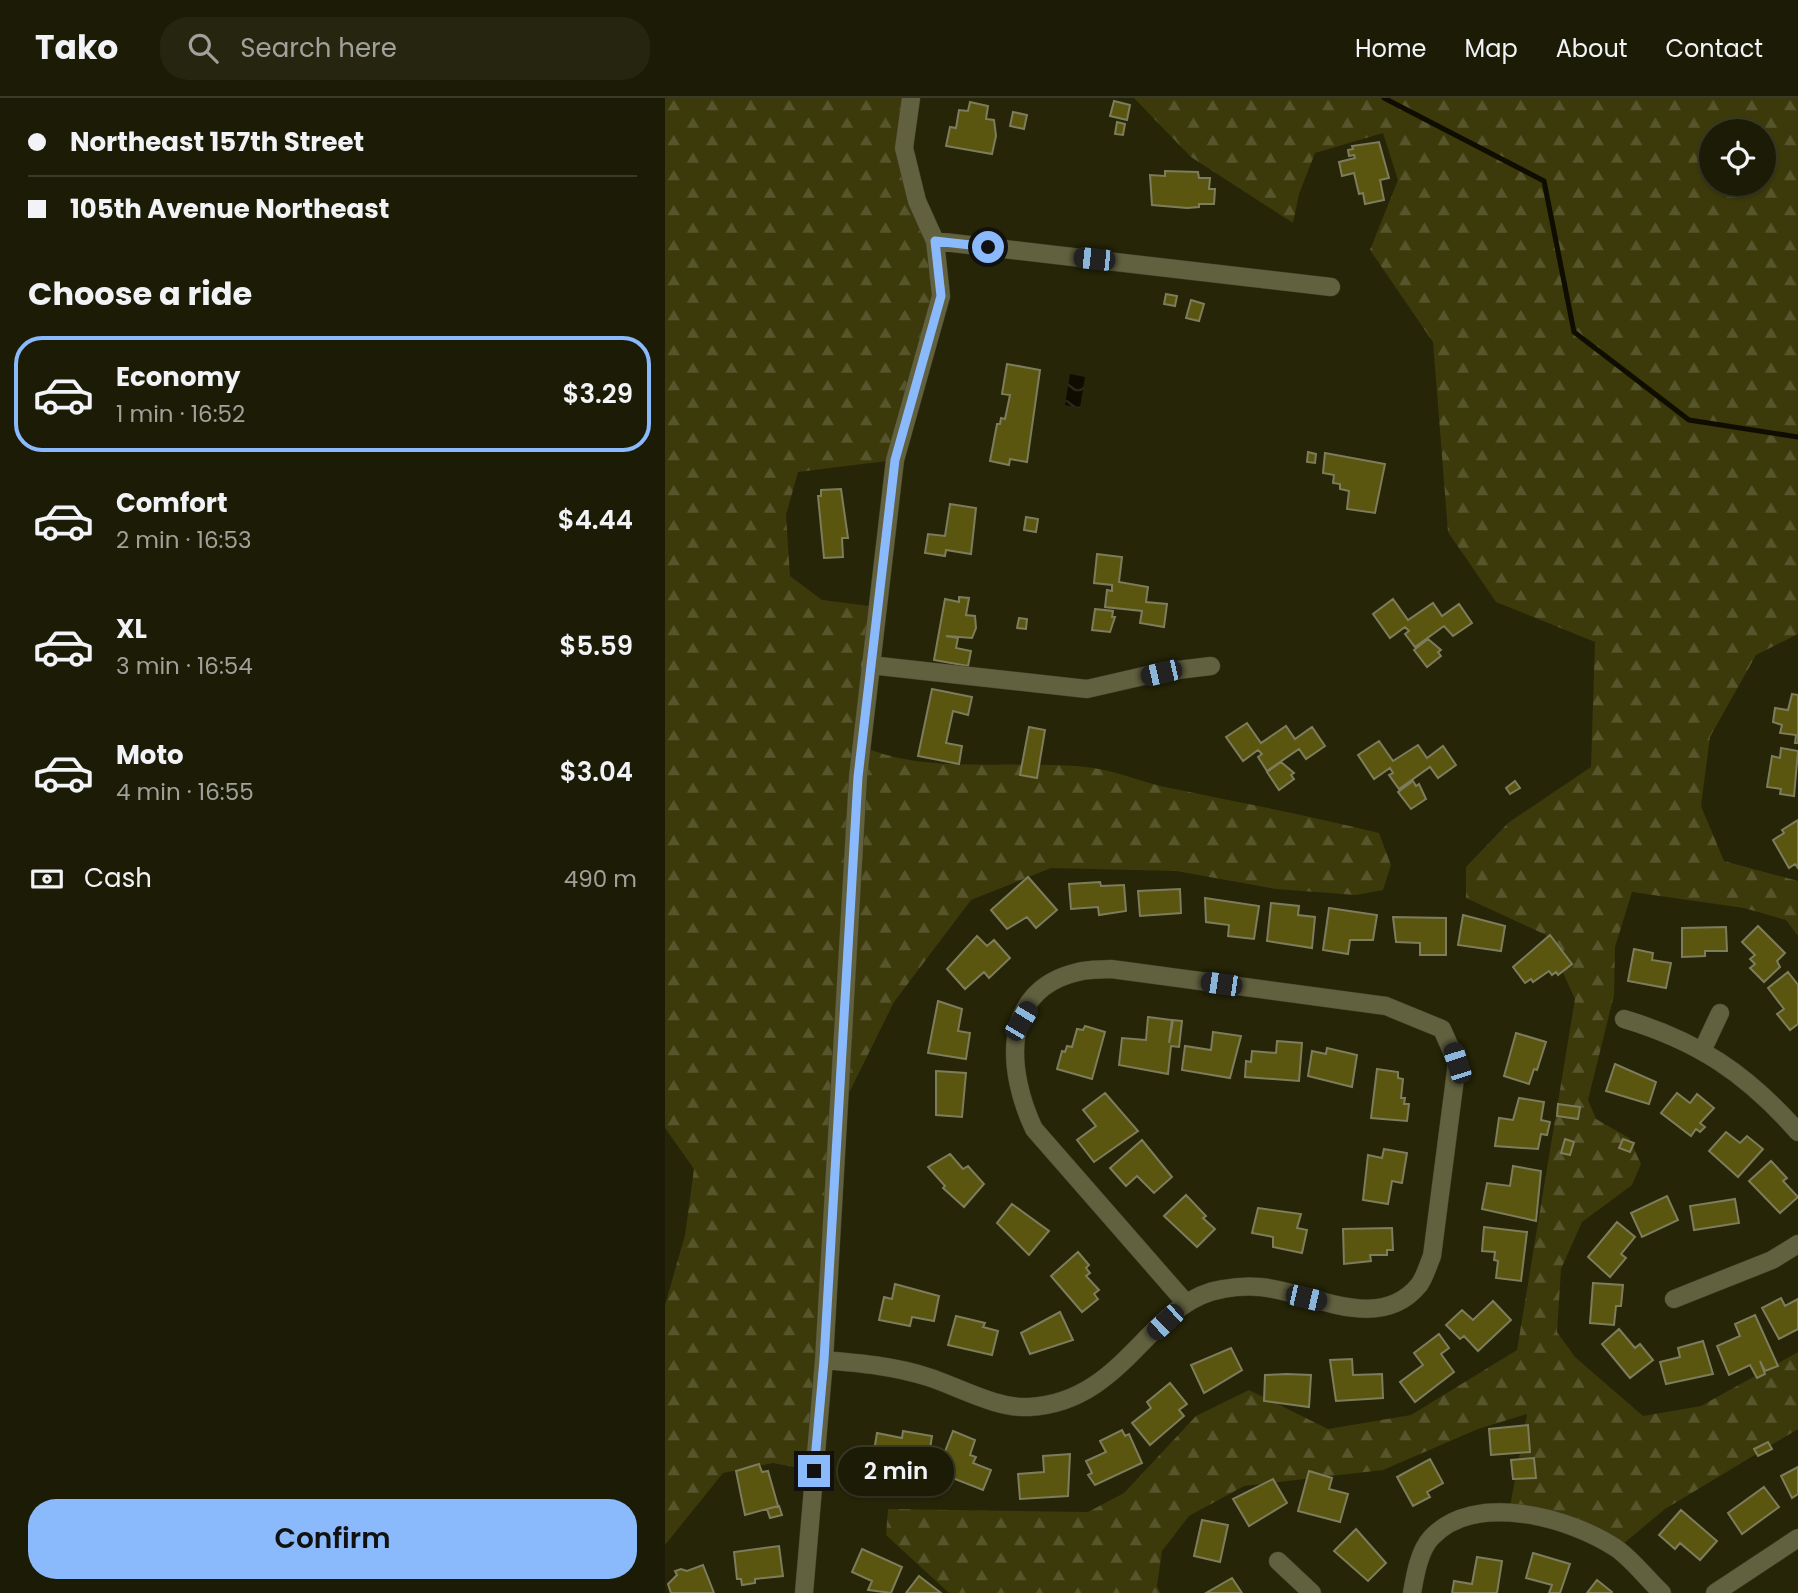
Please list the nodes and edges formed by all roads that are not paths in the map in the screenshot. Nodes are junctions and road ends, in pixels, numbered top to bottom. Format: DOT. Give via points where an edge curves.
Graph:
graph roads {
  1 [pos="911,98"];
  2 [pos="935,241"];
  3 [pos="1331,287"];
  4 [pos="870,664"];
  5 [pos="1211,666"];
  6 [pos="1720,1013"];
  7 [pos="1624,1019"];
  8 [pos="1703,1049"];
  9 [pos="1798,1132"];
  10 [pos="1798,1244"];
  11 [pos="1674,1299"];
  12 [pos="1186,1303"];
  13 [pos="824,1360"];
  14 [pos="1798,1538"];
  15 [pos="1278,1561"];
  16 [pos="804,1593"];
  17 [pos="1312,1593"];
  18 [pos="1412,1593"];
  19 [pos="1662,1593"];
  20 [pos="1715,1593"];
  1 -- 2 [label="street" via="904,148 917,201"];
  2 -- 3 [label="street"];
  2 -- 4 [label="street" via="941,296 895,460"];
  4 -- 5 [label="street" via="1087,689"];
  4 -- 13 [label="street" via="858,777"];
  6 -- 8 [label="street"];
  7 -- 8 [label="street"];
  8 -- 9 [label="street" via="1733,1069"];
  10 -- 11 [label="street" via="1772,1260"];
  12 -- 12 [label="street" via="1034,1129 1014,1070 1013,1042 1034,998 1052,982 1078,972 1111,969 1386,1006 1442,1029 1457,1063 1432,1256 1421,1283 1409,1296 1381,1309 1353,1308 1260,1287 1220,1289"];
  12 -- 13 [label="street" via="1109,1376 1076,1398 1027,1408 872,1363"];
  13 -- 16 [label="street"];
  14 -- 20 [label="street"];
  15 -- 17 [label="street"];
  18 -- 19 [label="street" via="1429,1540 1448,1522 1481,1511 1509,1512 1572,1526 1616,1549"];
}
